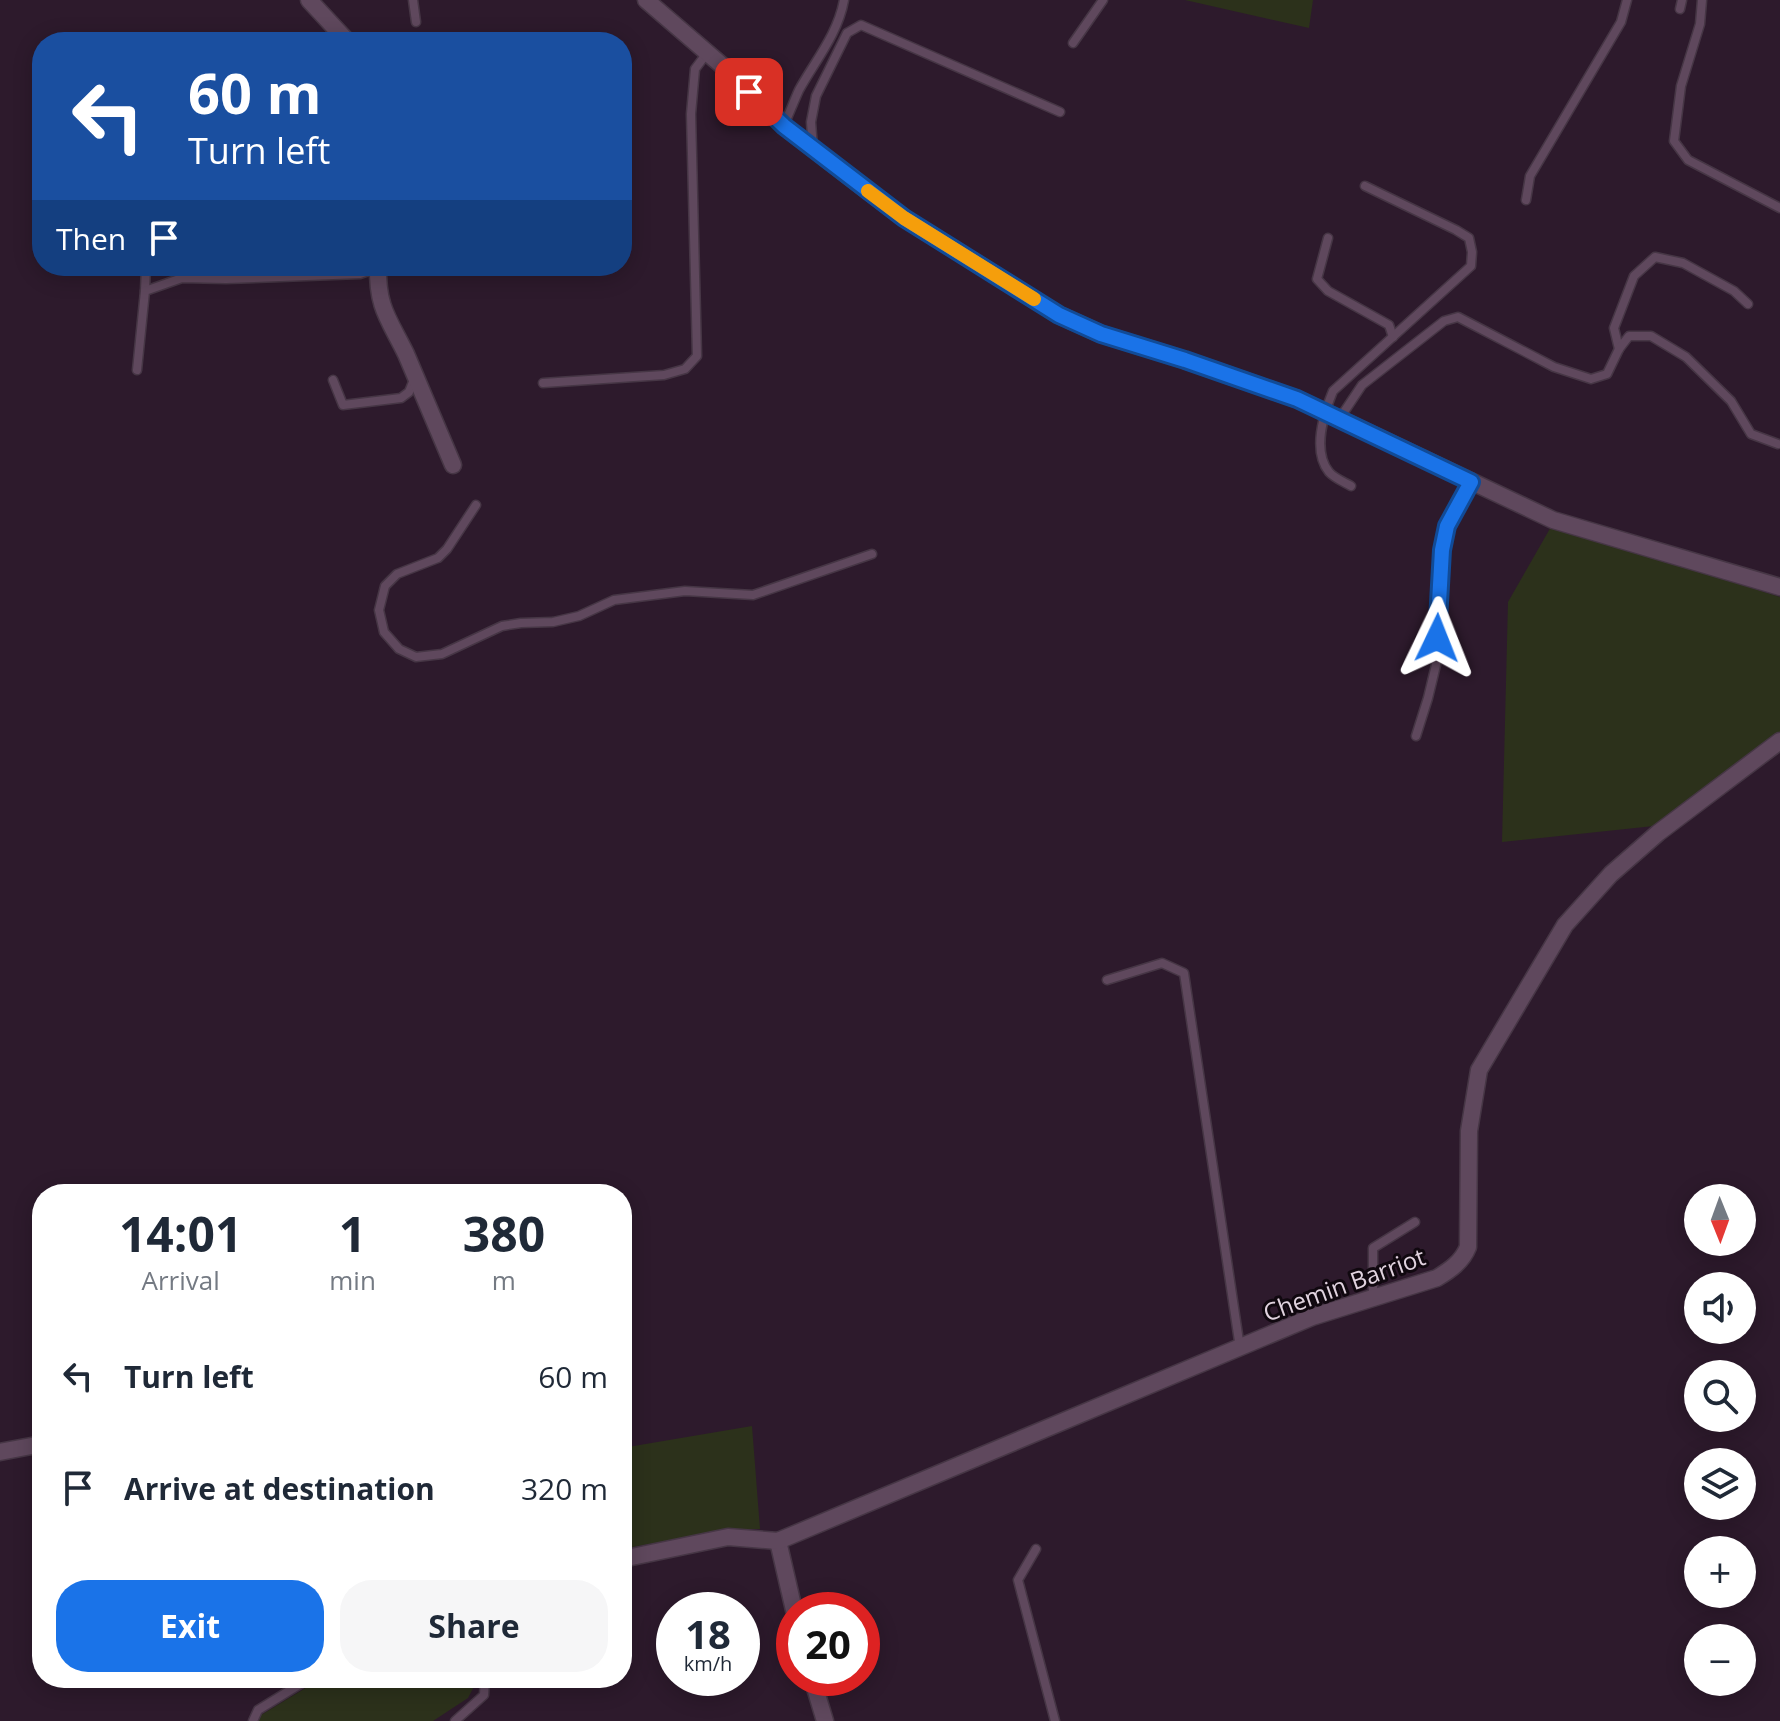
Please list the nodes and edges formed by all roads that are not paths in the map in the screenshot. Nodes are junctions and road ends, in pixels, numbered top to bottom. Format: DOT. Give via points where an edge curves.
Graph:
graph roads {
  1 [pos="309,0"];
  2 [pos="413,0"];
  3 [pos="646,0"];
  4 [pos="844,0"];
  5 [pos="1103,0"];
  6 [pos="1627,0"];
  7 [pos="1702,0"];
  8 [pos="416,22"];
  9 [pos="339,32"];
  10 [pos="1073,43"];
  11 [pos="707,53"];
  12 [pos="1060,112"];
  13 [pos="784,126"];
  14 [pos="813,148"];
  15 [pos="1365,186"];
  16 [pos="1526,200"];
  17 [pos="1780,208"];
  18 [pos="1328,238"];
  19 [pos="146,276"];
  20 [pos="306,276"];
  21 [pos="378,276"];
  22 [pos="145,291"];
  23 [pos="1748,304"];
  24 [pos="1393,337"];
  25 [pos="1619,349"];
  26 [pos="137,370"];
  27 [pos="415,376"];
  28 [pos="333,380"];
  29 [pos="543,383"];
  30 [pos="1332,415"];
  31 [pos="1778,444"];
  32 [pos="453,465"];
  33 [pos="1471,482"];
  34 [pos="1351,486"];
  35 [pos="476,505"];
  36 [pos="872,554"];
  37 [pos="1780,587"];
  38 [pos="1416,736"];
  39 [pos="1780,741"];
  40 [pos="1107,980"];
  41 [pos="1415,1222"];
  42 [pos="1373,1297"];
  43 [pos="1240,1348"];
  44 [pos="32,1446"];
  45 [pos="0,1452"];
  46 [pos="778,1541"];
  47 [pos="1036,1549"];
  48 [pos="632,1557"];
  49 [pos="790,1592"];
  50 [pos="294,1688"];
  51 [pos="484,1688"];
  52 [pos="817,1696"];
  53 [pos="253,1721"];
  54 [pos="455,1721"];
  55 [pos="825,1721"];
  56 [pos="1055,1721"];
  1 -- 9 [label="street"];
  2 -- 8 [label="lane"];
  3 -- 11 [label="street"];
  4 -- 13 [label="lane"];
  5 -- 10 [label="lane"];
  6 -- 16 [label="lane" via="1621,22 1530,176"];
  7 -- 17 [label="lane" via="1674,141 1688,160"];
  11 -- 13 [label="street"];
  11 -- 29 [label="lane" via="695,69 691,114 697,356 685,369 664,375"];
  12 -- 14 [label="lane" via="861,25 847,33 816,96"];
  13 -- 14 [label="street"];
  14 -- 30 [label="street" via="904,218 1059,315"];
  15 -- 24 [label="lane" via="1469,238 1472,252 1471,266"];
  18 -- 24 [label="lane" via="1317,279 1328,291 1389,325"];
  19 -- 22 [label="lane"];
  20 -- 22 [label="lane" via="182,278"];
  21 -- 27 [label="street" via="382,307"];
  22 -- 26 [label="lane"];
  23 -- 25 [label="lane" via="1683,263 1655,257 1634,276 1614,328"];
  24 -- 30 [label="lane" via="1333,391"];
  25 -- 30 [label="lane" via="1607,374 1591,379 1554,367 1458,317 1444,321"];
  25 -- 31 [label="lane" via="1629,336 1651,336 1686,357 1731,401 1751,434"];
  27 -- 28 [label="lane" via="401,398 343,405"];
  27 -- 32 [label="street"];
  30 -- 33 [label="street"];
  30 -- 34 [label="lane" via="1321,458 1331,475"];
  33 -- 37 [label="street" via="1553,520"];
  33 -- 38 [label="lane" via="1447,526 1436,665"];
  35 -- 36 [label="lane" via="438,558 397,574 385,586 379,610 384,632 399,649 416,657 442,654 502,626 579,616 614,600 685,591 753,595"];
  39 -- 42 [label="street, Chemin Barriot" via="1658,833 1565,925 1479,1070 1469,1131 1465,1256 1437,1278"];
  40 -- 43 [label="lane" via="1162,963 1184,973"];
  41 -- 42 [label="lane" via="1373,1248"];
  42 -- 43 [label="street, Chemin Barriot"];
  43 -- 46 [label="street, Chemin Barriot"];
  44 -- 45 [label="street"];
  46 -- 48 [label="street" via="728,1537"];
  46 -- 49 [label="street"];
  47 -- 56 [label="lane" via="1018,1580"];
  50 -- 53 [label="lane" via="258,1710"];
  51 -- 54 [label="lane" via="484,1695"];
  52 -- 55 [label="street"];
}
